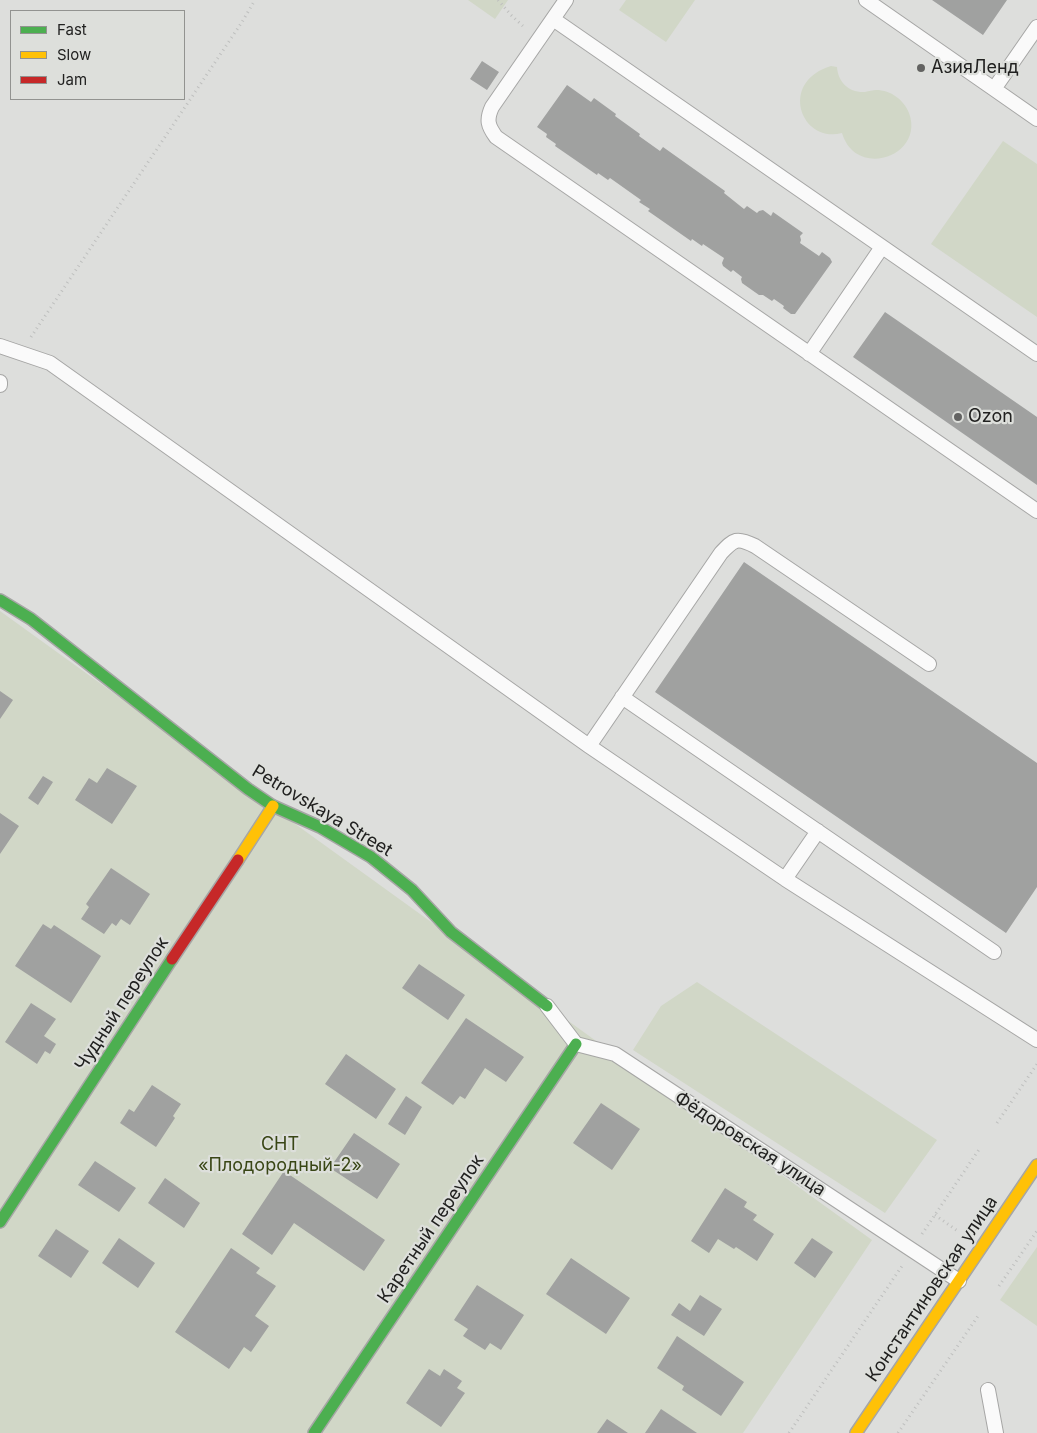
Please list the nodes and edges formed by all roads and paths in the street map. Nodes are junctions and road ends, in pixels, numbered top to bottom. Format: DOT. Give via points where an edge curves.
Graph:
graph roads {
  1 [pos="255,0"];
  2 [pos="498,0"];
  3 [pos="566,0"];
  4 [pos="866,0"];
  5 [pos="553,19"];
  6 [pos="1037,27"];
  7 [pos="539,40"];
  8 [pos="994,89"];
  9 [pos="1037,119"];
  10 [pos="882,247"];
  11 [pos="0,346"];
  12 [pos="20,353"];
  13 [pos="809,354"];
  14 [pos="1037,354"];
  15 [pos="1037,511"];
  16 [pos="0,600"];
  17 [pos="929,664"];
  18 [pos="622,697"];
  19 [pos="589,746"];
  20 [pos="274,806"];
  21 [pos="818,831"];
  22 [pos="785,879"];
  23 [pos="994,952"];
  24 [pos="547,1006"];
  25 [pos="1037,1040"];
  26 [pos="576,1044"];
  27 [pos="1037,1064"];
  28 [pos="997,1123"];
  29 [pos="980,1148"];
  30 [pos="1037,1165"];
  31 [pos="935,1215"];
  32 [pos="0,1222"];
  33 [pos="1037,1231"];
  34 [pos="960,1232"];
  35 [pos="921,1236"];
  36 [pos="906,1259"];
  37 [pos="959,1281"];
  38 [pos="999,1286"];
  39 [pos="978,1316"];
  40 [pos="988,1390"];
  41 [pos="314,1433"];
  42 [pos="789,1433"];
  43 [pos="856,1433"];
  44 [pos="898,1433"];
  45 [pos="996,1433"];
  1 -- 12 [label="path"];
  2 -- 7 [label="path"];
  3 -- 5 [label="lane"];
  4 -- 8 [label="lane"];
  5 -- 7 [label="lane"];
  5 -- 10 [label="lane"];
  6 -- 8 [label="lane"];
  7 -- 13 [label="lane" via="492,107 488,117 489,128 496,137"];
  8 -- 9 [label="lane"];
  10 -- 13 [label="lane"];
  10 -- 14 [label="lane"];
  11 -- 12 [label="lane"];
  12 -- 19 [label="lane" via="50,363"];
  13 -- 15 [label="lane"];
  16 -- 20 [label="street, Petrovskaya Street" via="31,619"];
  17 -- 18 [label="lane" via="743,540 731,543 721,553"];
  18 -- 19 [label="lane"];
  18 -- 21 [label="lane"];
  19 -- 22 [label="lane"];
  20 -- 24 [label="street, Petrovskaya Street" via="320,827 371,857 412,890 451,932"];
  20 -- 32 [label="street, Чудный переулок"];
  21 -- 22 [label="lane"];
  21 -- 23 [label="lane"];
  22 -- 25 [label="lane"];
  24 -- 26 [label="lane"];
  26 -- 37 [label="lane, Фёдоровская улица" via="615,1054"];
  26 -- 41 [label="street, Каретный переулок"];
  27 -- 28 [label="path"];
  29 -- 31 [label="path"];
  30 -- 37 [label="street, Константиновская улица"];
  31 -- 34 [label="path"];
  31 -- 35 [label="path"];
  33 -- 38 [label="path"];
  36 -- 42 [label="path"];
  37 -- 43 [label="street, Константиновская улица"];
  39 -- 44 [label="path"];
  40 -- 45 [label="lane"];
}
